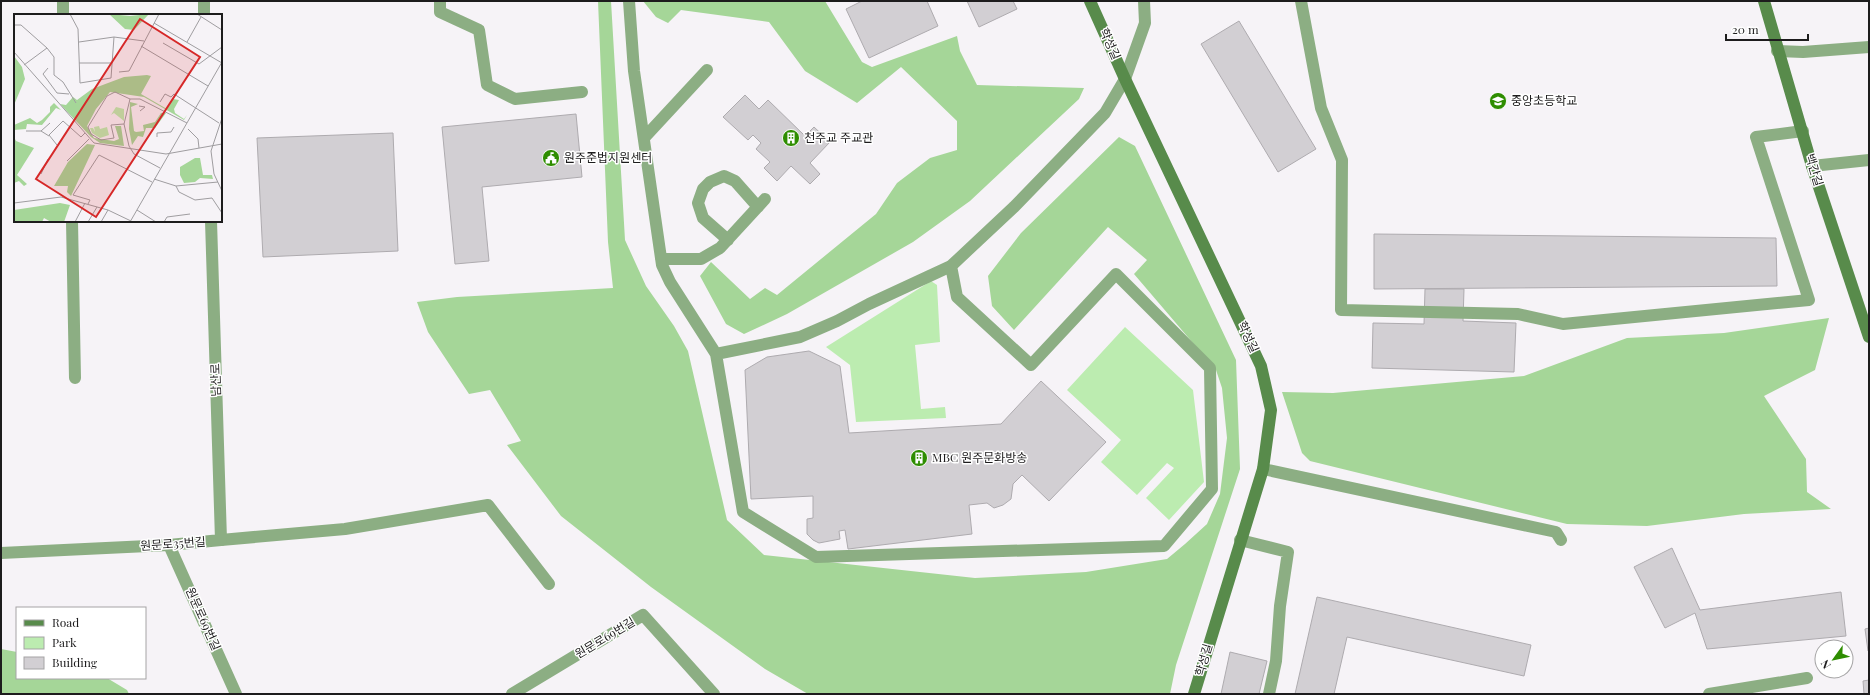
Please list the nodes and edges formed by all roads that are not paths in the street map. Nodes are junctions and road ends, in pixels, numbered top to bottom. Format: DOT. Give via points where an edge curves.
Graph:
graph roads {
  1 [pos="63,1"];
  2 [pos="204,1"];
  3 [pos="440,1"];
  4 [pos="629,1"];
  5 [pos="1090,1"];
  6 [pos="1144,1"];
  7 [pos="1301,1"];
  8 [pos="1764,1"];
  9 [pos="63,14"];
  10 [pos="204,14"];
  11 [pos="1869,47"];
  12 [pos="1778,51"];
  13 [pos="707,70"];
  14 [pos="1125,79"];
  15 [pos="582,92"];
  16 [pos="1803,131"];
  17 [pos="644,138"];
  18 [pos="1869,160"];
  19 [pos="1812,166"];
  20 [pos="72,222"];
  21 [pos="210,222"];
  22 [pos="728,240"];
  23 [pos="661,259"];
  24 [pos="951,266"];
  25 [pos="1869,337"];
  26 [pos="716,354"];
  27 [pos="75,378"];
  28 [pos="1263,469"];
  29 [pos="221,540"];
  30 [pos="1240,540"];
  31 [pos="1561,540"];
  32 [pos="169,544"];
  33 [pos="1,553"];
  34 [pos="549,584"];
  35 [pos="1807,678"];
  36 [pos="516,693"];
  37 [pos="236,694"];
  38 [pos="714,694"];
  39 [pos="1194,694"];
  40 [pos="1269,694"];
  41 [pos="1710,694"];
  1 -- 9 [label="street"];
  2 -- 10 [label="street"];
  3 -- 15 [label="street" via="440,12 479,30 487,85 515,99"];
  4 -- 17 [label="street" via="634,71"];
  5 -- 14 [label="street, 학성길"];
  6 -- 14 [label="street" via="1145,23"];
  7 -- 16 [label="street" via="1321,108 1342,160 1341,310 1518,314 1563,324 1809,300 1756,137"];
  8 -- 12 [label="street, 백간길"];
  11 -- 12 [label="street" via="1803,52"];
  12 -- 16 [label="street, 백간길"];
  13 -- 17 [label="street"];
  14 -- 24 [label="street" via="1105,113 1014,207"];
  14 -- 28 [label="street, 학성길" via="1261,366 1271,410"];
  16 -- 19 [label="street, 백간길"];
  17 -- 23 [label="street"];
  18 -- 19 [label="street"];
  19 -- 25 [label="street, 백간길"];
  20 -- 27 [label="street"];
  21 -- 29 [label="street, 남산로"];
  22 -- 22 [label="street" via="762,203 735,181 724,176 710,182 703,189 698,203 703,218"];
  22 -- 23 [label="street" via="701,259"];
  23 -- 26 [label="street" via="670,282"];
  24 -- 26 [label="street" via="800,337"];
  24 -- 26 [label="street" via="957,297 1031,365 1116,274 1210,368 1212,489 1164,546 816,557 743,512"];
  28 -- 30 [label="street, 학성길"];
  28 -- 31 [label="street" via="1556,532"];
  29 -- 32 [label="street, 원문로35번길"];
  29 -- 34 [label="street, 원문로35번길" via="345,529 488,505"];
  30 -- 39 [label="street, 학성길"];
  30 -- 40 [label="street" via="1288,552 1280,606 1276,661"];
  32 -- 33 [label="street, 원문로35번길"];
  32 -- 37 [label="street, 원문로69번길"];
  35 -- 41 [label="street"];
  36 -- 38 [label="street, 원문로69번길" via="643,615"];
}
